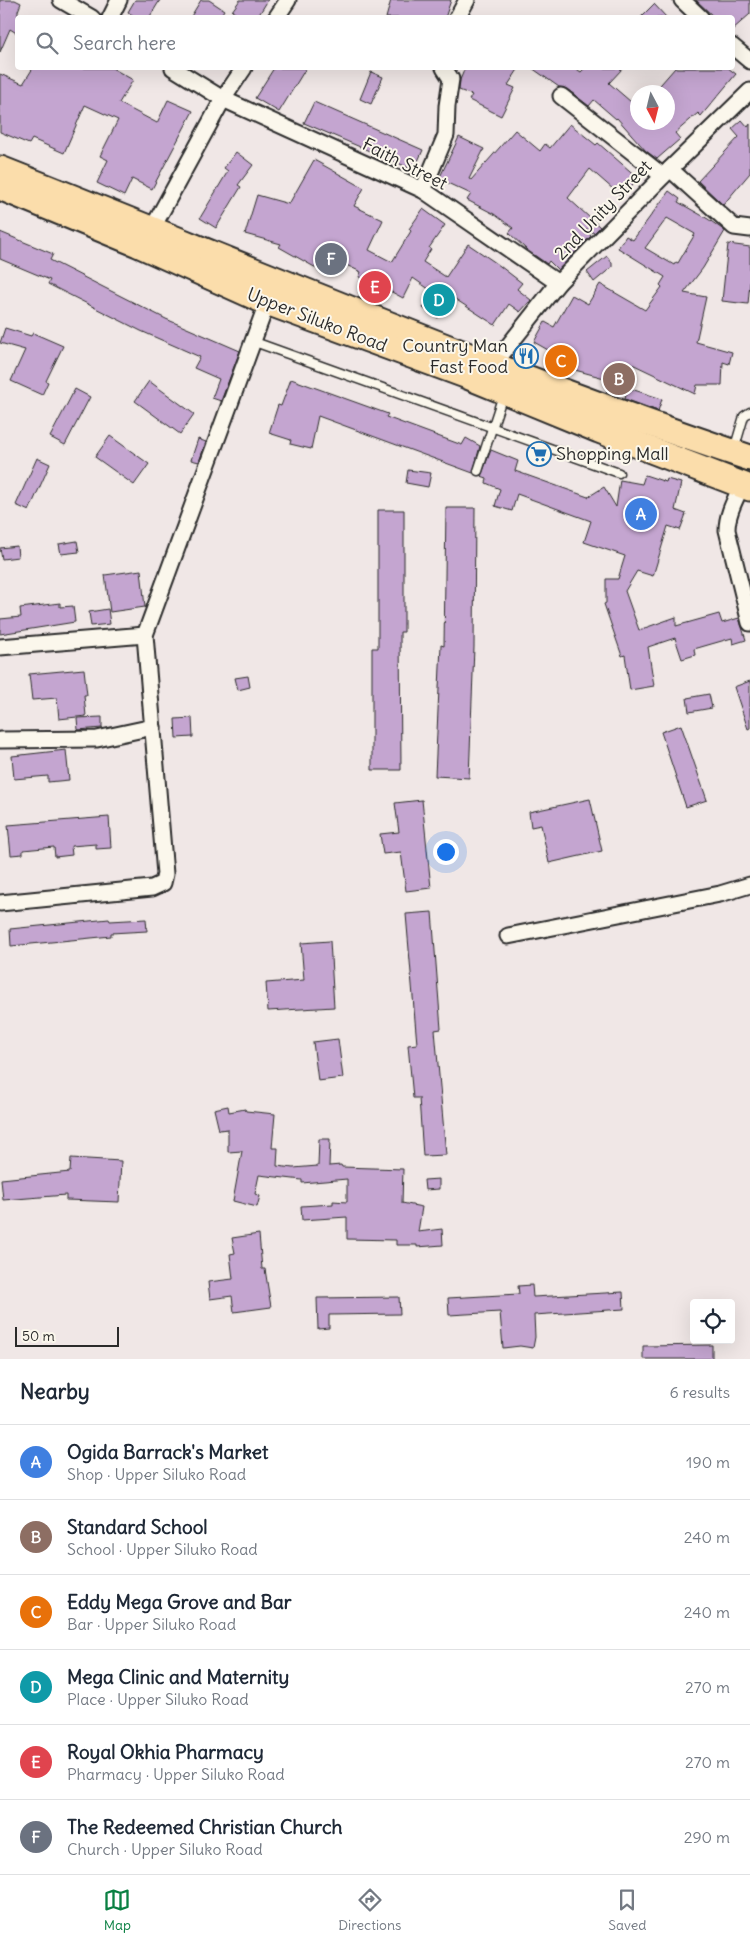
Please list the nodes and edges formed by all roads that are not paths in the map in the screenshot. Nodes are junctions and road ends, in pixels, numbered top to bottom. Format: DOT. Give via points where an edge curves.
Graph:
graph roads {
  1 [pos="61,0"];
  2 [pos="119,0"];
  3 [pos="288,0"];
  4 [pos="467,0"];
  5 [pos="682,0"];
  6 [pos="87,15"];
  7 [pos="112,15"];
  8 [pos="278,15"];
  9 [pos="459,15"];
  10 [pos="698,15"];
  11 [pos="735,48"];
  12 [pos="750,61"];
  13 [pos="176,70"];
  14 [pos="243,70"];
  15 [pos="445,70"];
  16 [pos="750,91"];
  17 [pos="561,96"];
  18 [pos="223,99"];
  19 [pos="0,169"];
  20 [pos="666,172"];
  21 [pos="0,187"];
  22 [pos="423,190"];
  23 [pos="152,229"];
  24 [pos="750,229"];
  25 [pos="558,283"];
  26 [pos="273,292"];
  27 [pos="252,341"];
  28 [pos="494,364"];
  29 [pos="504,391"];
  30 [pos="750,412"];
  31 [pos="492,427"];
  32 [pos="742,455"];
  33 [pos="478,471"];
  34 [pos="619,473"];
  35 [pos="746,487"];
  36 [pos="750,623"];
  37 [pos="145,636"];
  38 [pos="0,647"];
  39 [pos="153,727"];
  40 [pos="0,740"];
  41 [pos="750,885"];
  42 [pos="0,902"];
  43 [pos="508,936"];
  1 -- 6 [label="street"];
  2 -- 7 [label="street"];
  3 -- 8 [label="street"];
  4 -- 9 [label="street"];
  5 -- 10 [label="street"];
  11 -- 12 [label="street"];
  13 -- 18 [label="street, Faith Street"];
  14 -- 18 [label="street"];
  15 -- 22 [label="street" via="451,79 446,135"];
  16 -- 20 [label="street, 2nd Unity Street"];
  17 -- 20 [label="street"];
  18 -- 22 [label="street, Faith Street"];
  18 -- 23 [label="street"];
  19 -- 23 [label="main road, Upper Siluko Road"];
  20 -- 24 [label="street" via="734,227"];
  20 -- 25 [label="street, 2nd Unity Street"];
  21 -- 26 [label="main road, Upper Siluko Road" via="138,244"];
  22 -- 25 [label="street, Faith Street"];
  23 -- 26 [label="main road, Upper Siluko Road"];
  25 -- 28 [label="street, 2nd Unity Street"];
  26 -- 27 [label="street"];
  26 -- 28 [label="main road, Upper Siluko Road"];
  26 -- 29 [label="main road, Upper Siluko Road"];
  27 -- 31 [label="lane"];
  27 -- 37 [label="street"];
  28 -- 32 [label="main road, Upper Siluko Road"];
  29 -- 31 [label="lane"];
  29 -- 35 [label="main road, Upper Siluko Road"];
  30 -- 32 [label="lane" via="744,416"];
  31 -- 33 [label="lane"];
  31 -- 34 [label="lane"];
  35 -- 36 [label="street" via="730,512 727,530"];
  37 -- 38 [label="street"];
  37 -- 39 [label="street"];
  39 -- 40 [label="street" via="97,738"];
  39 -- 42 [label="street" via="165,874 162,883 152,888"];
  41 -- 43 [label="street" via="720,894"];
}
